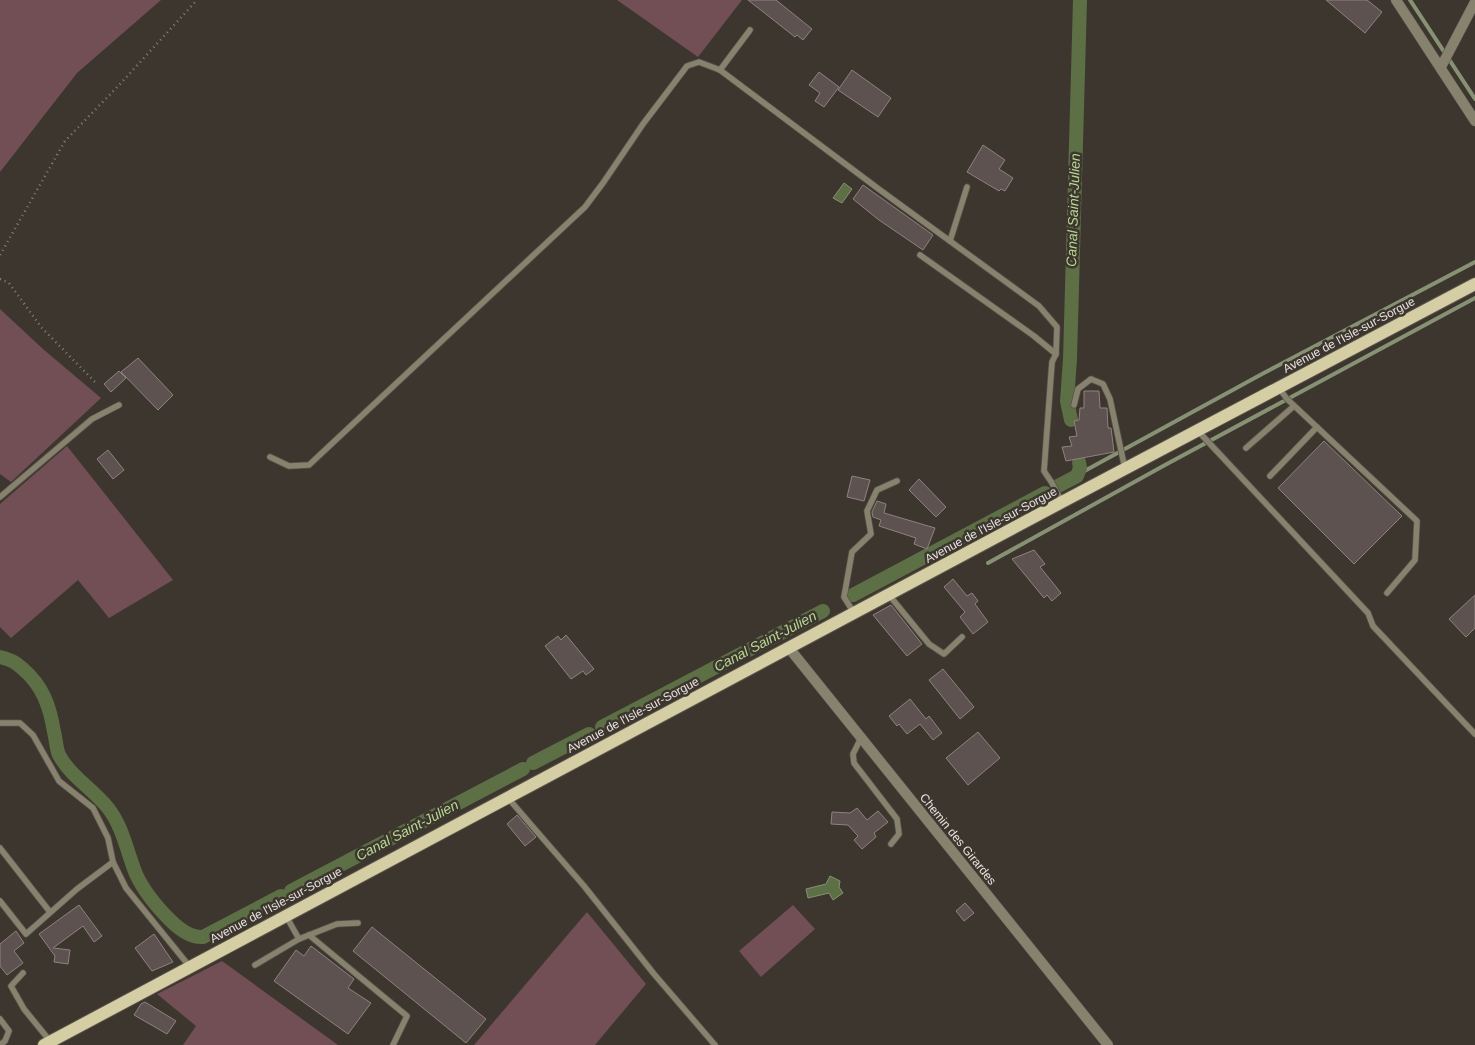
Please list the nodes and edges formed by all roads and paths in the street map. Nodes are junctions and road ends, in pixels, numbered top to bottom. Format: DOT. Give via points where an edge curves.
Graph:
graph roads {
  1 [pos="197,0"];
  2 [pos="1396,0"];
  3 [pos="1475,2"];
  4 [pos="750,30"];
  5 [pos="1441,67"];
  6 [pos="720,70"];
  7 [pos="1475,121"];
  8 [pos="967,187"];
  9 [pos="950,241"];
  10 [pos="0,255"];
  11 [pos="920,255"];
  12 [pos="0,279"];
  13 [pos="1475,284"];
  14 [pos="1056,354"];
  15 [pos="96,383"];
  16 [pos="1279,388"];
  17 [pos="119,405"];
  18 [pos="1074,405"];
  19 [pos="1294,406"];
  20 [pos="1317,427"];
  21 [pos="1198,431"];
  22 [pos="1246,448"];
  23 [pos="270,457"];
  24 [pos="1125,470"];
  25 [pos="1270,476"];
  26 [pos="897,481"];
  27 [pos="0,497"];
  28 [pos="1062,502"];
  29 [pos="1387,593"];
  30 [pos="889,595"];
  31 [pos="854,614"];
  32 [pos="962,637"];
  33 [pos="789,648"];
  34 [pos="0,723"];
  35 [pos="1475,734"];
  36 [pos="862,738"];
  37 [pos="508,798"];
  38 [pos="891,844"];
  39 [pos="0,848"];
  40 [pos="113,862"];
  41 [pos="0,901"];
  42 [pos="50,912"];
  43 [pos="286,916"];
  44 [pos="358,923"];
  45 [pos="309,935"];
  46 [pos="299,938"];
  47 [pos="255,965"];
  48 [pos="190,967"];
  49 [pos="23,974"];
  50 [pos="0,1019"];
  51 [pos="47,1043"];
  52 [pos="0,1044"];
  53 [pos="393,1045"];
  54 [pos="715,1045"];
  55 [pos="1108,1045"];
  1 -- 10 [label="path" via="65,140"];
  2 -- 5 [label="street"];
  3 -- 5 [label="street"];
  4 -- 6 [label="lane"];
  5 -- 7 [label="street"];
  6 -- 9 [label="lane"];
  6 -- 23 [label="lane" via="699,62 687,66 585,207 309,465 289,466"];
  8 -- 9 [label="lane"];
  9 -- 14 [label="lane" via="1039,306 1057,327"];
  11 -- 14 [label="lane"];
  12 -- 15 [label="path" via="9,283 41,327"];
  13 -- 16 [label="main road, Avenue de l'Isle-sur-Sorgue"];
  14 -- 28 [label="lane" via="1052,362 1044,471"];
  16 -- 19 [label="lane"];
  16 -- 21 [label="main road, Avenue de l'Isle-sur-Sorgue"];
  17 -- 27 [label="lane" via="92,419"];
  18 -- 24 [label="lane" via="1078,388 1091,379 1103,384 1110,399"];
  19 -- 20 [label="lane"];
  19 -- 22 [label="lane"];
  20 -- 25 [label="lane"];
  20 -- 29 [label="lane" via="1417,521 1415,560"];
  21 -- 24 [label="main road, Avenue de l'Isle-sur-Sorgue"];
  21 -- 35 [label="lane" via="1368,613 1373,626"];
  24 -- 28 [label="main road, Avenue de l'Isle-sur-Sorgue"];
  26 -- 31 [label="lane" via="877,490 867,511 871,534 852,552 844,597"];
  28 -- 30 [label="main road, Avenue de l'Isle-sur-Sorgue"];
  30 -- 31 [label="main road, Avenue de l'Isle-sur-Sorgue"];
  30 -- 32 [label="lane" via="929,644 944,654"];
  31 -- 33 [label="main road, Avenue de l'Isle-sur-Sorgue"];
  33 -- 36 [label="street, Chemin des Girardes"];
  33 -- 37 [label="main road, Avenue de l'Isle-sur-Sorgue"];
  34 -- 40 [label="lane" via="20,723 33,735 59,781 93,808 108,838"];
  36 -- 38 [label="lane" via="853,754 854,763 897,819 899,834"];
  36 -- 55 [label="street, Chemin des Girardes"];
  37 -- 43 [label="main road, Avenue de l'Isle-sur-Sorgue"];
  37 -- 54 [label="lane"];
  39 -- 42 [label="lane"];
  40 -- 42 [label="lane"];
  40 -- 48 [label="lane" via="126,888"];
  41 -- 42 [label="lane" via="26,934"];
  43 -- 46 [label="lane"];
  43 -- 48 [label="main road, Avenue de l'Isle-sur-Sorgue"];
  44 -- 45 [label="lane" via="337,924"];
  45 -- 46 [label="lane"];
  45 -- 53 [label="lane" via="407,1016"];
  46 -- 47 [label="lane"];
  48 -- 51 [label="main road, Avenue de l'Isle-sur-Sorgue"];
  49 -- 51 [label="lane" via="11,986"];
  50 -- 52 [label="lane" via="9,1031"];
}
